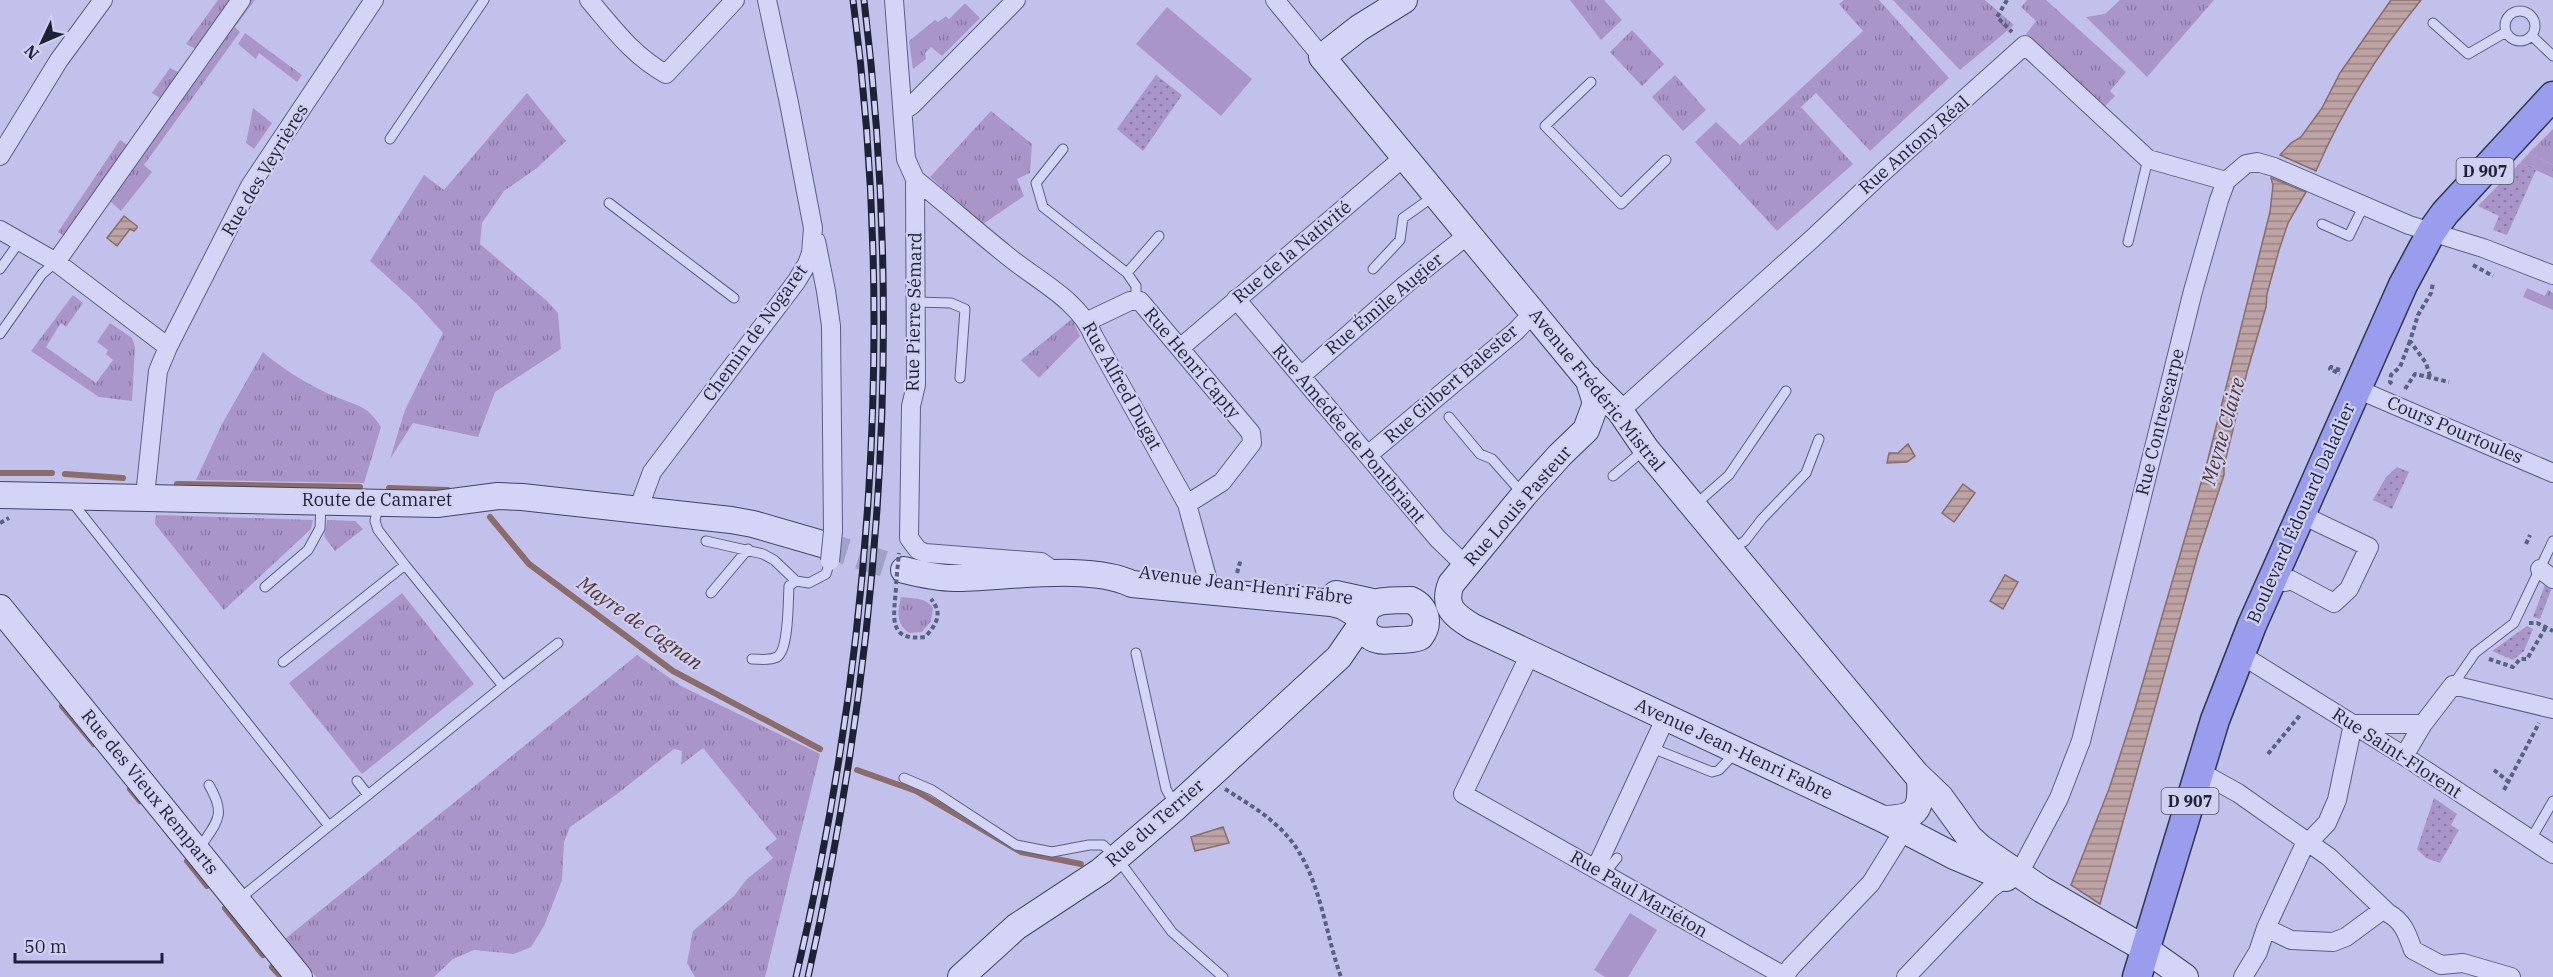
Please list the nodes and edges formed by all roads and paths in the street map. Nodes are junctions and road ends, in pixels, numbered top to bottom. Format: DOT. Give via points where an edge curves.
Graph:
graph roads {
  1 [pos="103,0"];
  2 [pos="241,0"];
  3 [pos="374,0"];
  4 [pos="484,0"];
  5 [pos="589,0"];
  6 [pos="735,0"];
  7 [pos="767,0"];
  8 [pos="894,0"];
  9 [pos="1016,0"];
  10 [pos="1275,0"];
  11 [pos="2007,0"];
  12 [pos="1396,2"];
  13 [pos="2433,22"];
  14 [pos="2506,32"];
  15 [pos="2532,36"];
  16 [pos="2025,45"];
  17 [pos="2553,56"];
  18 [pos="1322,57"];
  19 [pos="1591,82"];
  20 [pos="2553,96"];
  21 [pos="904,110"];
  22 [pos="390,139"];
  23 [pos="1063,149"];
  24 [pos="0,156"];
  25 [pos="1404,156"];
  26 [pos="2148,159"];
  27 [pos="1666,160"];
  28 [pos="915,178"];
  29 [pos="2226,181"];
  30 [pos="1436,194"];
  31 [pos="609,203"];
  32 [pos="2364,205"];
  33 [pos="2322,224"];
  34 [pos="813,228"];
  35 [pos="0,230"];
  36 [pos="2432,231"];
  37 [pos="1469,234"];
  38 [pos="1159,236"];
  39 [pos="20,241"];
  40 [pos="2128,242"];
  41 [pos="56,262"];
  42 [pos="2475,267"];
  43 [pos="0,269"];
  44 [pos="1373,269"];
  45 [pos="2436,272"];
  46 [pos="1127,273"];
  47 [pos="2553,275"];
  48 [pos="2493,276"];
  49 [pos="734,298"];
  50 [pos="1136,299"];
  51 [pos="1236,299"];
  52 [pos="916,302"];
  53 [pos="1534,312"];
  54 [pos="1088,321"];
  55 [pos="0,333"];
  56 [pos="2410,341"];
  57 [pos="168,347"];
  58 [pos="1180,348"];
  59 [pos="1301,376"];
  60 [pos="2430,376"];
  61 [pos="960,378"];
  62 [pos="1587,378"];
  63 [pos="2449,382"];
  64 [pos="2357,389"];
  65 [pos="2404,390"];
  66 [pos="1786,391"];
  67 [pos="2400,394"];
  68 [pos="1620,411"];
  69 [pos="1449,417"];
  70 [pos="1586,430"];
  71 [pos="1819,439"];
  72 [pos="1646,448"];
  73 [pos="1368,455"];
  74 [pos="2553,473"];
  75 [pos="1613,476"];
  76 [pos="0,495"];
  77 [pos="76,495"];
  78 [pos="1524,495"];
  79 [pos="145,496"];
  80 [pos="322,501"];
  81 [pos="379,502"];
  82 [pos="1187,504"];
  83 [pos="1694,507"];
  84 [pos="641,509"];
  85 [pos="2300,514"];
  86 [pos="2530,535"];
  87 [pos="706,541"];
  88 [pos="2553,541"];
  89 [pos="2526,544"];
  90 [pos="828,545"];
  91 [pos="748,549"];
  92 [pos="1730,551"];
  93 [pos="1241,559"];
  94 [pos="405,565"];
  95 [pos="900,569"];
  96 [pos="1237,573"];
  97 [pos="2546,574"];
  98 [pos="1458,575"];
  99 [pos="1056,579"];
  100 [pos="2271,580"];
  101 [pos="796,581"];
  102 [pos="1209,585"];
  103 [pos="265,587"];
  104 [pos="711,593"];
  105 [pos="927,596"];
  106 [pos="1411,600"];
  107 [pos="0,608"];
  108 [pos="1370,621"];
  109 [pos="2537,623"];
  110 [pos="1473,627"];
  111 [pos="2546,627"];
  112 [pos="2553,631"];
  113 [pos="1424,633"];
  114 [pos="558,643"];
  115 [pos="2531,652"];
  116 [pos="1136,653"];
  117 [pos="2475,653"];
  118 [pos="1530,654"];
  119 [pos="2240,654"];
  120 [pos="2536,655"];
  121 [pos="752,659"];
  122 [pos="283,662"];
  123 [pos="2453,685"];
  124 [pos="503,687"];
  125 [pos="2313,699"];
  126 [pos="2550,708"];
  127 [pos="1666,717"];
  128 [pos="2353,724"];
  129 [pos="2423,724"];
  130 [pos="1652,748"];
  131 [pos="1737,751"];
  132 [pos="2268,754"];
  133 [pos="2404,756"];
  134 [pos="2494,770"];
  135 [pos="2200,772"];
  136 [pos="904,778"];
  137 [pos="1920,779"];
  138 [pos="357,781"];
  139 [pos="2510,782"];
  140 [pos="209,785"];
  141 [pos="1219,787"];
  142 [pos="2504,790"];
  143 [pos="368,795"];
  144 [pos="2553,801"];
  145 [pos="1176,807"];
  146 [pos="1893,824"];
  147 [pos="329,826"];
  148 [pos="2531,839"];
  149 [pos="2310,843"];
  150 [pos="198,851"];
  151 [pos="2553,854"];
  152 [pos="1116,858"];
  153 [pos="1617,858"];
  154 [pos="1600,871"];
  155 [pos="2010,875"];
  156 [pos="238,901"];
  157 [pos="2384,909"];
  158 [pos="2265,928"];
  159 [pos="2147,950"];
  160 [pos="2459,970"];
  161 [pos="968,974"];
  162 [pos="299,977"];
  163 [pos="1223,977"];
  164 [pos="1341,977"];
  165 [pos="1784,977"];
  166 [pos="1906,977"];
  167 [pos="2137,977"];
  168 [pos="2185,977"];
  169 [pos="2243,977"];
  170 [pos="2511,977"];
  1 -- 24 [label="street" via="59,60"];
  2 -- 41 [label="street"];
  3 -- 57 [label="street, Rue des Veyrières" via="250,186"];
  4 -- 22 [label="lane"];
  5 -- 6 [label="street" via="628,47 666,74"];
  7 -- 34 [label="street, Chemin de Nogaret"];
  8 -- 21 [label="street, Rue Pierre Sémard"];
  9 -- 21 [label="street"];
  10 -- 18 [label="street, Avenue Frédéric Mistral"];
  11 -- 16 [label="path" via="1997,17"];
  12 -- 18 [label="main road"];
  13 -- 14 [label="lane" via="2468,54"];
  14 -- 15 [label="lane" via="2518,42"];
  14 -- 15 [label="lane" via="2507,18 2525,11 2535,22"];
  15 -- 17 [label="lane"];
  16 -- 26 [label="street"];
  16 -- 68 [label="street, Rue Antony Réal"];
  18 -- 25 [label="main road, Avenue Frédéric Mistral"];
  19 -- 27 [label="lane" via="1545,126 1621,204"];
  20 -- 36 [label="main road, Boulevard Édouard Daladier / D 907"];
  21 -- 28 [label="street, Rue Pierre Sémard" via="906,159"];
  23 -- 46 [label="lane" via="1036,183 1043,207"];
  25 -- 30 [label="main road, Avenue Frédéric Mistral"];
  25 -- 51 [label="street, Rue de la Nativité"];
  26 -- 29 [label="street"];
  26 -- 40 [label="lane"];
  28 -- 52 [label="street, Rue Pierre Sémard"];
  28 -- 54 [label="street, Rue Alfred Dugat"];
  29 -- 32 [label="street" via="2246,164 2257,162"];
  29 -- 155 [label="street, Rue Contrescarpe" via="2190,303 2081,741 2059,798 2024,864"];
  30 -- 37 [label="main road, Avenue Frédéric Mistral"];
  30 -- 44 [label="lane" via="1403,218 1400,240"];
  31 -- 49 [label="lane"];
  32 -- 33 [label="lane" via="2349,236"];
  32 -- 36 [label="street"];
  34 -- 84 [label="street, Chemin de Nogaret" via="811,253 802,274 652,472"];
  34 -- 90 [label="street" via="831,326"];
  35 -- 39 [label="street"];
  36 -- 47 [label="street"];
  36 -- 64 [label="main road, Boulevard Édouard Daladier / D 907" via="2403,285"];
  37 -- 53 [label="main road, Avenue Frédéric Mistral"];
  37 -- 59 [label="street, Rue Émile Augier"];
  38 -- 46 [label="lane"];
  39 -- 41 [label="street"];
  39 -- 43 [label="lane"];
  41 -- 55 [label="lane" via="42,274"];
  41 -- 57 [label="street"];
  42 -- 48 [label="path"];
  45 -- 56 [label="path"];
  46 -- 50 [label="lane" via="1136,286"];
  50 -- 54 [label="street, Rue Henri Capty"];
  50 -- 58 [label="street, Rue Henri Capty"];
  51 -- 58 [label="street, Rue de la Nativité"];
  51 -- 59 [label="street, Rue Amédée de Pontbriant"];
  52 -- 61 [label="lane" via="951,303 965,309"];
  52 -- 99 [label="street, Rue Pierre Sémard" via="916,385 910,406 908,520 912,544 925,553 1041,562"];
  53 -- 62 [label="main road, Avenue Frédéric Mistral"];
  53 -- 73 [label="street, Rue Gilbert Balester"];
  54 -- 82 [label="street, Rue Alfred Dugat"];
  56 -- 60 [label="path"];
  56 -- 65 [label="path" via="2390,382"];
  57 -- 79 [label="street, Rue des Veyrières" via="158,371"];
  58 -- 82 [label="street, Rue Henri Capty" via="1251,433 1252,443 1222,483"];
  59 -- 73 [label="street, Rue Amédée de Pontbriant"];
  60 -- 63 [label="path"];
  60 -- 65 [label="path" via="2415,374"];
  62 -- 68 [label="main road, Avenue Frédéric Mistral"];
  62 -- 70 [label="main road, Rue Louis Pasteur" via="1596,403"];
  64 -- 74 [label="street, Cours Pourtoules"];
  64 -- 85 [label="main road, Boulevard Édouard Daladier / D 907"];
  65 -- 67 [label="path"];
  66 -- 83 [label="lane" via="1730,475"];
  68 -- 72 [label="main road, Avenue Frédéric Mistral"];
  69 -- 78 [label="lane" via="1480,454 1492,459"];
  70 -- 72 [label="main road, Rue Louis Pasteur" via="1608,425"];
  70 -- 78 [label="main road, Rue Louis Pasteur"];
  71 -- 92 [label="lane" via="1806,473 1745,541"];
  72 -- 75 [label="lane"];
  72 -- 83 [label="main road, Avenue Frédéric Mistral"];
  73 -- 98 [label="street, Rue Amédée de Pontbriant" via="1438,539"];
  76 -- 77 [label="main road, Route de Camaret"];
  77 -- 79 [label="main road, Route de Camaret"];
  77 -- 147 [label="lane" via="76,507"];
  78 -- 98 [label="main road, Rue Louis Pasteur"];
  79 -- 80 [label="main road, Route de Camaret"];
  80 -- 81 [label="main road, Route de Camaret"];
  80 -- 103 [label="lane" via="320,528 308,550"];
  81 -- 84 [label="main road, Route de Camaret" via="437,504 510,496"];
  81 -- 94 [label="lane" via="375,521 378,530"];
  82 -- 102 [label="street, Rue Alfred Dugat"];
  83 -- 92 [label="main road, Avenue Frédéric Mistral"];
  84 -- 90 [label="main road, Route de Camaret" via="753,524"];
  85 -- 100 [label="main road, Boulevard Édouard Daladier / D 907"];
  85 -- 100 [label="street" via="2369,547 2349,589 2334,603 2291,580"];
  86 -- 89 [label="path"];
  87 -- 91 [label="lane"];
  88 -- 97 [label="lane"];
  90 -- 101 [label="lane" via="826,574 809,582"];
  91 -- 101 [label="lane" via="774,560"];
  91 -- 104 [label="lane"];
  92 -- 137 [label="main road, Avenue Frédéric Mistral"];
  93 -- 96 [label="path"];
  94 -- 122 [label="lane"];
  94 -- 124 [label="lane"];
  95 -- 99 [label="main road, Avenue Jean-Henri Fabre" via="951,578"];
  95 -- 105 [label="path" via="894,615 896,627 910,639 925,637 939,617"];
  97 -- 117 [label="lane" via="2514,623"];
  98 -- 106 [label="main road, Rue Louis Pasteur"];
  98 -- 110 [label="main road, Rue Louis Pasteur" via="1447,603"];
  99 -- 102 [label="main road, Avenue Jean-Henri Fabre" via="1117,576 1130,570"];
  100 -- 119 [label="main road, Boulevard Édouard Daladier / D 907"];
  101 -- 121 [label="lane" via="789,586 784,648 778,657"];
  102 -- 108 [label="main road, Avenue Jean-Henri Fabre" via="1331,603"];
  106 -- 108 [label="main road, Rue Louis Pasteur"];
  106 -- 113 [label="main road" via="1426,615"];
  107 -- 150 [label="main road, Rue des Vieux Remparts"];
  108 -- 113 [label="main road" via="1410,640"];
  108 -- 145 [label="main road, Rue du Terrier" via="1339,657"];
  109 -- 111 [label="path"];
  110 -- 113 [label="main road"];
  110 -- 118 [label="main road, Avenue Jean-Henri Fabre"];
  111 -- 112 [label="path"];
  111 -- 115 [label="path"];
  114 -- 124 [label="lane"];
  115 -- 117 [label="path" via="2513,667"];
  115 -- 120 [label="path"];
  116 -- 145 [label="lane" via="1166,789"];
  117 -- 123 [label="lane"];
  118 -- 127 [label="main road, Avenue Jean-Henri Fabre"];
  118 -- 154 [label="street, Rue Paul Mariéton" via="1463,794"];
  119 -- 125 [label="street, Rue Saint-Florent"];
  119 -- 135 [label="main road, Boulevard Édouard Daladier / D 907"];
  123 -- 126 [label="street"];
  123 -- 129 [label="street"];
  124 -- 143 [label="lane"];
  125 -- 128 [label="street, Rue Saint-Florent"];
  125 -- 132 [label="path"];
  126 -- 139 [label="path"];
  127 -- 130 [label="street"];
  127 -- 131 [label="main road, Avenue Jean-Henri Fabre"];
  128 -- 129 [label="street"];
  128 -- 133 [label="street, Rue Saint-Florent"];
  128 -- 149 [label="street" via="2337,800 2327,823"];
  129 -- 133 [label="street"];
  130 -- 131 [label="lane" via="1712,772"];
  130 -- 154 [label="street"];
  131 -- 146 [label="main road, Avenue Jean-Henri Fabre"];
  133 -- 148 [label="street, Rue Saint-Florent"];
  134 -- 139 [label="path"];
  135 -- 149 [label="street"];
  135 -- 159 [label="main road, Boulevard Édouard Daladier / D 907"];
  136 -- 152 [label="lane" via="932,790 1016,845 1052,852 1103,845"];
  137 -- 146 [label="main road" via="1922,799 1915,811"];
  137 -- 155 [label="main road, Avenue Frédéric Mistral" via="1940,796 1971,840"];
  138 -- 143 [label="lane"];
  139 -- 142 [label="path"];
  140 -- 150 [label="lane" via="219,802 219,813"];
  141 -- 164 [label="path" via="1275,824 1306,864"];
  143 -- 147 [label="lane"];
  144 -- 148 [label="lane"];
  145 -- 152 [label="main road, Rue du Terrier"];
  146 -- 155 [label="main road, Avenue Jean-Henri Fabre" via="1954,856"];
  146 -- 165 [label="street, Rue Paul Mariéton" via="1870,883"];
  147 -- 156 [label="lane"];
  148 -- 151 [label="street, Rue Saint-Florent"];
  149 -- 157 [label="street"];
  149 -- 158 [label="street" via="2303,848"];
  150 -- 156 [label="main road, Rue des Vieux Remparts"];
  152 -- 161 [label="main road, Rue du Terrier" via="1016,927"];
  152 -- 163 [label="lane" via="1172,932"];
  153 -- 154 [label="lane"];
  154 -- 165 [label="street, Rue Paul Mariéton"];
  155 -- 159 [label="main road, Avenue Frédéric Mistral"];
  155 -- 166 [label="street, Rue Contrescarpe" via="1990,889"];
  156 -- 162 [label="main road, Rue des Vieux Remparts"];
  157 -- 158 [label="street" via="2333,942 2291,940"];
  157 -- 160 [label="street" via="2406,929 2413,950"];
  158 -- 169 [label="street" via="2258,952"];
  159 -- 167 [label="main road, Boulevard Édouard Daladier / D 907"];
  159 -- 168 [label="main road, Avenue Frédéric Mistral"];
  160 -- 170 [label="street"];
}
